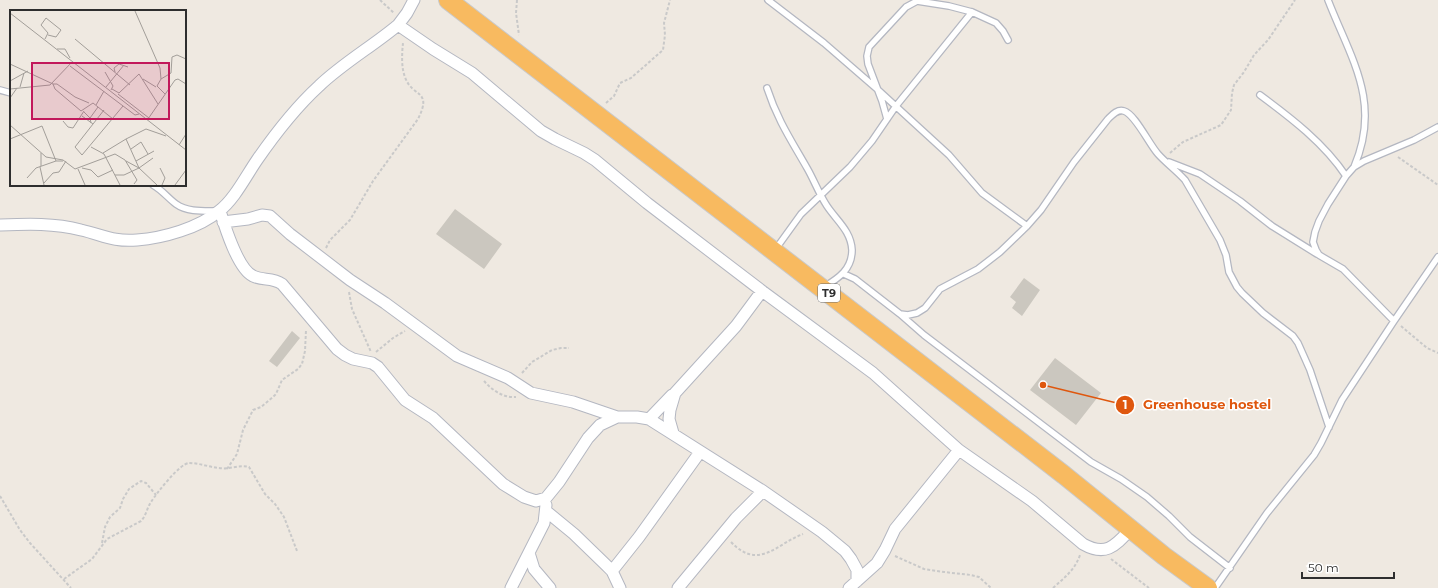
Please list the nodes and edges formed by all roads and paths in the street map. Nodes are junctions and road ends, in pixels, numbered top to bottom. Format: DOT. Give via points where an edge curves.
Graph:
graph roads {
  1 [pos="380,0"];
  2 [pos="414,0"];
  3 [pos="448,0"];
  4 [pos="516,0"];
  5 [pos="670,0"];
  6 [pos="768,0"];
  7 [pos="1295,0"];
  8 [pos="1328,0"];
  9 [pos="972,12"];
  10 [pos="401,27"];
  11 [pos="520,37"];
  12 [pos="1008,40"];
  13 [pos="767,88"];
  14 [pos="878,89"];
  15 [pos="0,90"];
  16 [pos="10,93"];
  17 [pos="1260,95"];
  18 [pos="896,106"];
  19 [pos="595,114"];
  20 [pos="887,119"];
  21 [pos="1438,127"];
  22 [pos="1390,150"];
  23 [pos="1163,159"];
  24 [pos="1354,167"];
  25 [pos="1346,176"];
  26 [pos="1438,185"];
  27 [pos="154,186"];
  28 [pos="821,195"];
  29 [pos="222,216"];
  30 [pos="0,226"];
  31 [pos="1027,226"];
  32 [pos="774,251"];
  33 [pos="1319,255"];
  34 [pos="321,257"];
  35 [pos="1438,257"];
  36 [pos="844,274"];
  37 [pos="350,280"];
  38 [pos="823,289"];
  39 [pos="762,292"];
  40 [pos="306,312"];
  41 [pos="900,314"];
  42 [pos="1394,321"];
  43 [pos="415,326"];
  44 [pos="569,348"];
  45 [pos="1438,353"];
  46 [pos="508,378"];
  47 [pos="675,393"];
  48 [pos="617,417"];
  49 [pos="649,419"];
  50 [pos="1328,427"];
  51 [pos="673,433"];
  52 [pos="959,450"];
  53 [pos="700,452"];
  54 [pos="227,468"];
  55 [pos="763,490"];
  56 [pos="156,495"];
  57 [pos="0,496"];
  58 [pos="546,498"];
  59 [pos="546,511"];
  60 [pos="1131,529"];
  61 [pos="822,532"];
  62 [pos="724,534"];
  63 [pos="102,544"];
  64 [pos="1083,544"];
  65 [pos="885,550"];
  66 [pos="297,551"];
  67 [pos="1101,551"];
  68 [pos="529,553"];
  69 [pos="1230,568"];
  70 [pos="612,570"];
  71 [pos="64,579"];
  72 [pos="853,584"];
  73 [pos="71,588"];
  74 [pos="511,588"];
  75 [pos="550,588"];
  76 [pos="620,588"];
  77 [pos="678,588"];
  78 [pos="991,588"];
  79 [pos="1053,588"];
  80 [pos="1149,588"];
  81 [pos="1208,588"];
  82 [pos="1215,588"];
  1 -- 10 [label="path" via="395,14"];
  2 -- 10 [label="street"];
  3 -- 19 [label="highway, T9"];
  4 -- 11 [label="path"];
  5 -- 19 [label="path" via="664,23 663,50 631,78 620,83 614,96"];
  6 -- 14 [label="lane"];
  7 -- 23 [label="path" via="1234,85 1231,110 1221,125 1183,142"];
  8 -- 24 [label="lane" via="1350,50 1365,110 1361,151"];
  9 -- 12 [label="lane" via="996,23"];
  9 -- 14 [label="lane" via="917,1 906,7 869,47 868,64"];
  9 -- 18 [label="lane"];
  10 -- 29 [label="street" via="319,85 290,116 268,145 231,198"];
  10 -- 34 [label="path" via="404,76 422,98 423,109 372,181 350,220 330,240"];
  10 -- 39 [label="street" via="472,73 541,130 595,160"];
  13 -- 28 [label="lane" via="786,134"];
  14 -- 18 [label="lane"];
  14 -- 20 [label="lane"];
  15 -- 16 [label="lane"];
  17 -- 25 [label="lane" via="1318,142"];
  18 -- 20 [label="lane"];
  18 -- 31 [label="lane" via="949,155 982,193"];
  19 -- 32 [label="highway, T9"];
  20 -- 28 [label="lane" via="850,167"];
  21 -- 22 [label="lane"];
  22 -- 24 [label="lane"];
  22 -- 26 [label="path"];
  23 -- 31 [label="lane" via="1130,114 1120,110 1108,119 1085,147"];
  23 -- 33 [label="lane" via="1200,174 1272,226"];
  23 -- 50 [label="lane" via="1177,171 1194,194 1221,244 1229,272 1237,287 1298,343 1310,370"];
  24 -- 25 [label="lane"];
  25 -- 33 [label="lane" via="1314,232 1314,242"];
  27 -- 29 [label="lane" via="183,207"];
  28 -- 32 [label="lane" via="801,214"];
  28 -- 36 [label="lane" via="850,239 851,260"];
  29 -- 30 [label="street" via="168,234 119,241 59,226"];
  29 -- 34 [label="street" via="248,219 262,215 270,216"];
  29 -- 40 [label="street" via="233,247 248,273 282,284"];
  31 -- 41 [label="lane" via="986,263 940,289 917,314"];
  32 -- 38 [label="highway, T9"];
  33 -- 42 [label="lane" via="1343,269"];
  34 -- 37 [label="street"];
  35 -- 42 [label="lane"];
  36 -- 38 [label="lane"];
  36 -- 41 [label="lane" via="855,279"];
  37 -- 43 [label="street"];
  37 -- 43 [label="path" via="352,309 373,356 394,338"];
  38 -- 60 [label="highway, T9"];
  39 -- 47 [label="street" via="736,326"];
  39 -- 52 [label="street" via="873,373"];
  40 -- 54 [label="path" via="302,364 282,380 273,397 253,410 243,430 237,454"];
  40 -- 58 [label="street" via="337,349 353,359 378,367 406,400 433,418 503,484 524,497 536,500"];
  41 -- 69 [label="lane" via="1091,462 1147,497 1190,537"];
  42 -- 45 [label="path" via="1427,348"];
  42 -- 50 [label="lane" via="1342,400"];
  43 -- 46 [label="street" via="457,356"];
  44 -- 46 [label="path" via="552,350 532,362 522,373 513,374"];
  46 -- 48 [label="street" via="531,393 573,402"];
  47 -- 49 [label="street"];
  47 -- 51 [label="street" via="669,418"];
  48 -- 49 [label="street"];
  48 -- 58 [label="street" via="600,425 588,438"];
  49 -- 51 [label="street"];
  50 -- 69 [label="lane" via="1314,455 1267,513"];
  51 -- 53 [label="street"];
  52 -- 64 [label="street" via="1026,497"];
  52 -- 65 [label="street" via="895,529"];
  53 -- 55 [label="street"];
  53 -- 70 [label="street"];
  54 -- 56 [label="path" via="185,464"];
  54 -- 66 [label="path" via="250,467 265,494 280,509"];
  55 -- 61 [label="street"];
  55 -- 62 [label="street"];
  56 -- 63 [label="path" via="141,521 113,535"];
  56 -- 63 [label="path" via="142,481 129,489 120,508 105,527"];
  57 -- 71 [label="path" via="30,543"];
  58 -- 59 [label="street"];
  59 -- 68 [label="street" via="544,523"];
  59 -- 70 [label="street"];
  60 -- 67 [label="street" via="1110,549"];
  60 -- 81 [label="highway, T9"];
  61 -- 62 [label="path" via="803,534 763,555 743,552"];
  61 -- 72 [label="street" via="851,559 857,570"];
  62 -- 77 [label="street"];
  63 -- 71 [label="path" via="92,559"];
  64 -- 67 [label="street"];
  64 -- 79 [label="path" via="1077,564"];
  65 -- 72 [label="street" via="877,563"];
  65 -- 78 [label="path" via="924,569 979,577"];
  67 -- 80 [label="path"];
  68 -- 74 [label="street"];
  68 -- 75 [label="street" via="534,569"];
  69 -- 82 [label="lane"];
  70 -- 76 [label="street"];
  71 -- 73 [label="path"];
}
